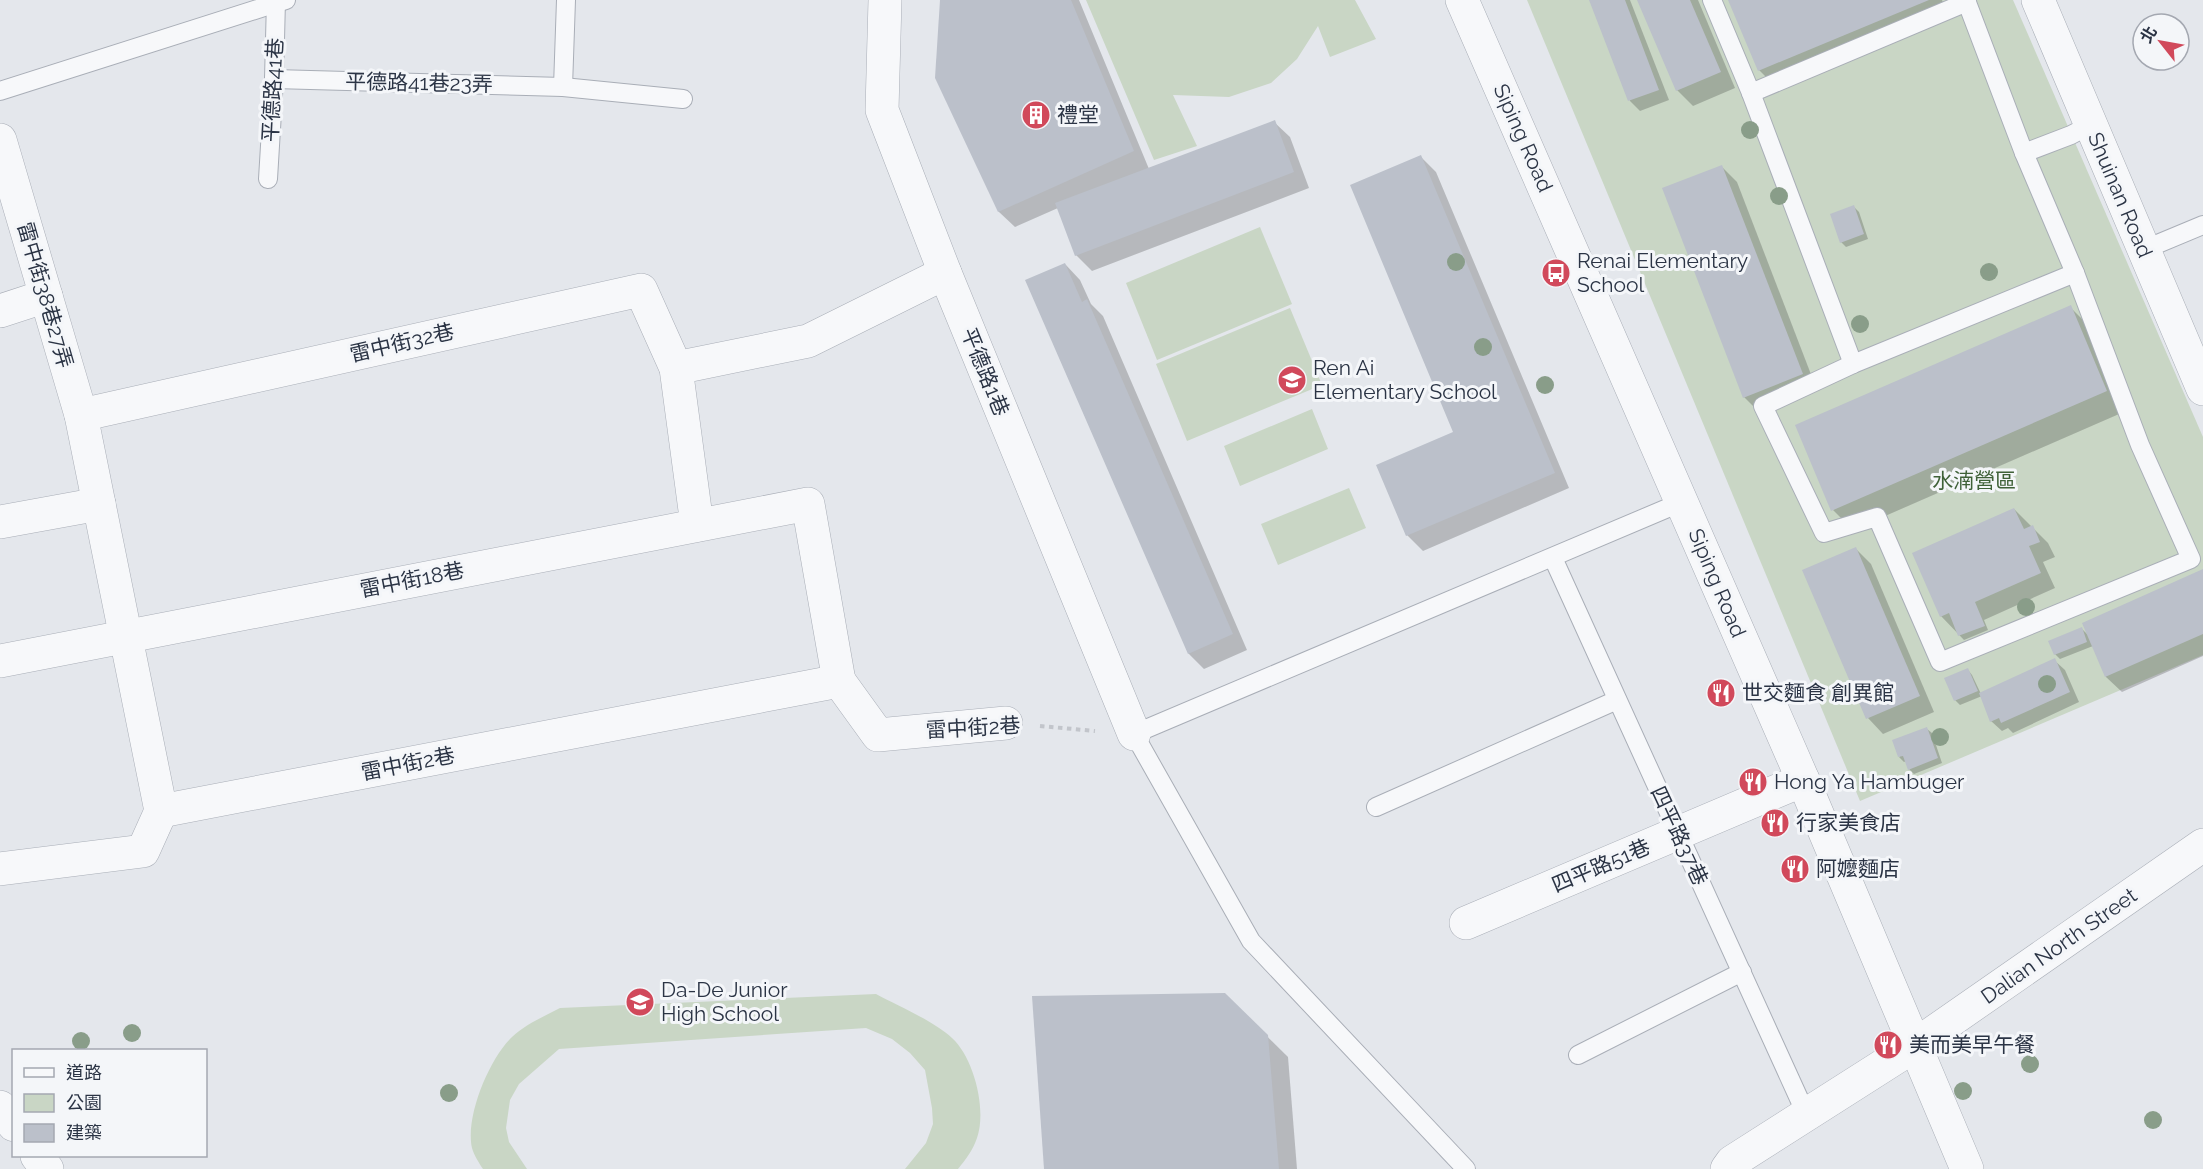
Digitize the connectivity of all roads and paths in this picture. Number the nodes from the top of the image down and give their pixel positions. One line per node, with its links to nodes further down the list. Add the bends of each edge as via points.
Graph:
1 (566, 0): 9 (lane)
2 (885, 0): 19 (street, 平德路1巷, via 882,110)
3 (1462, 0): 27 (street, Siping Road)
4 (1712, 0): 11 (lane)
5 (2038, 0): 13 (street, Shuinan Road)
6 (279, 1): 8 (lane, 平德路41巷); 10 (lane)
7 (1967, 1): 11 (lane); 15 (lane)
8 (274, 79): 9 (lane, 平德路41巷23弄); 16 (lane, 平德路41巷)
9 (563, 87): 12 (lane, 平德路41巷23弄)
10 (0, 91)
11 (1751, 93): 23 (lane)
12 (683, 99)
13 (2090, 125): 15 (lane); 18 (street, Shuinan Road)
14 (0, 140): 21 (street, 雷中街38巷27弄)
15 (2024, 153): 20 (lane)
16 (268, 179)
17 (2203, 225): 18 (lane)
18 (2143, 250): 25 (street, Shuinan Road)
19 (945, 273): 24 (street, via 808,341); 37 (street, 平德路1巷)
20 (2075, 273): 23 (lane); 23 (lane, via 2140,445 2191,560 1940,662 1876,517 1824,533 1763,406)
21 (46, 296): 22 (street); 26 (street, 雷中街38巷27弄)
22 (0, 311)
23 (1853, 364)
24 (676, 368): 26 (street, 雷中街32巷, via 641,290); 30 (street, 雷中街32巷)
25 (2203, 389)
26 (81, 415): 28 (street)
27 (1682, 502): 31 (lane); 38 (street, Siping Road)
28 (99, 504): 29 (street); 32 (street)
29 (0, 522)
30 (697, 525): 32 (street, 雷中街18巷); 34 (street, 雷中街2巷, via 808,504)
31 (1552, 558): 35 (lane, 四平路37巷); 37 (lane)
32 (126, 636): 33 (street, 雷中街18巷); 40 (street)
33 (0, 661)
34 (839, 681): 36 (street, 雷中街2巷, via 878,735); 40 (street, 雷中街2巷)
35 (1617, 700): 39 (lane); 41 (lane, 四平路37巷)
36 (1006, 723): 37 (path, 雷中街2巷)
37 (1134, 734): 51 (lane, via 1251,940)
38 (1803, 780): 41 (street, 四平路51巷); 46 (street, Siping Road)
39 (1376, 807)
40 (161, 811): 43 (street, via 143,851)
41 (1678, 833): 44 (street, 四平路51巷); 45 (lane, 四平路37巷)
42 (2203, 845): 46 (street, Dalian North Street)
43 (0, 869)
44 (1466, 923)
45 (1742, 972): 47 (lane); 49 (lane, 四平路37巷)
46 (1914, 1046): 49 (street); 53 (street, Siping Road)
47 (1578, 1055)
48 (0, 1107): 50 (street)
49 (1806, 1113): 52 (street)
50 (12, 1122)
51 (1466, 1169)
52 (1727, 1169)
53 (1967, 1169)

